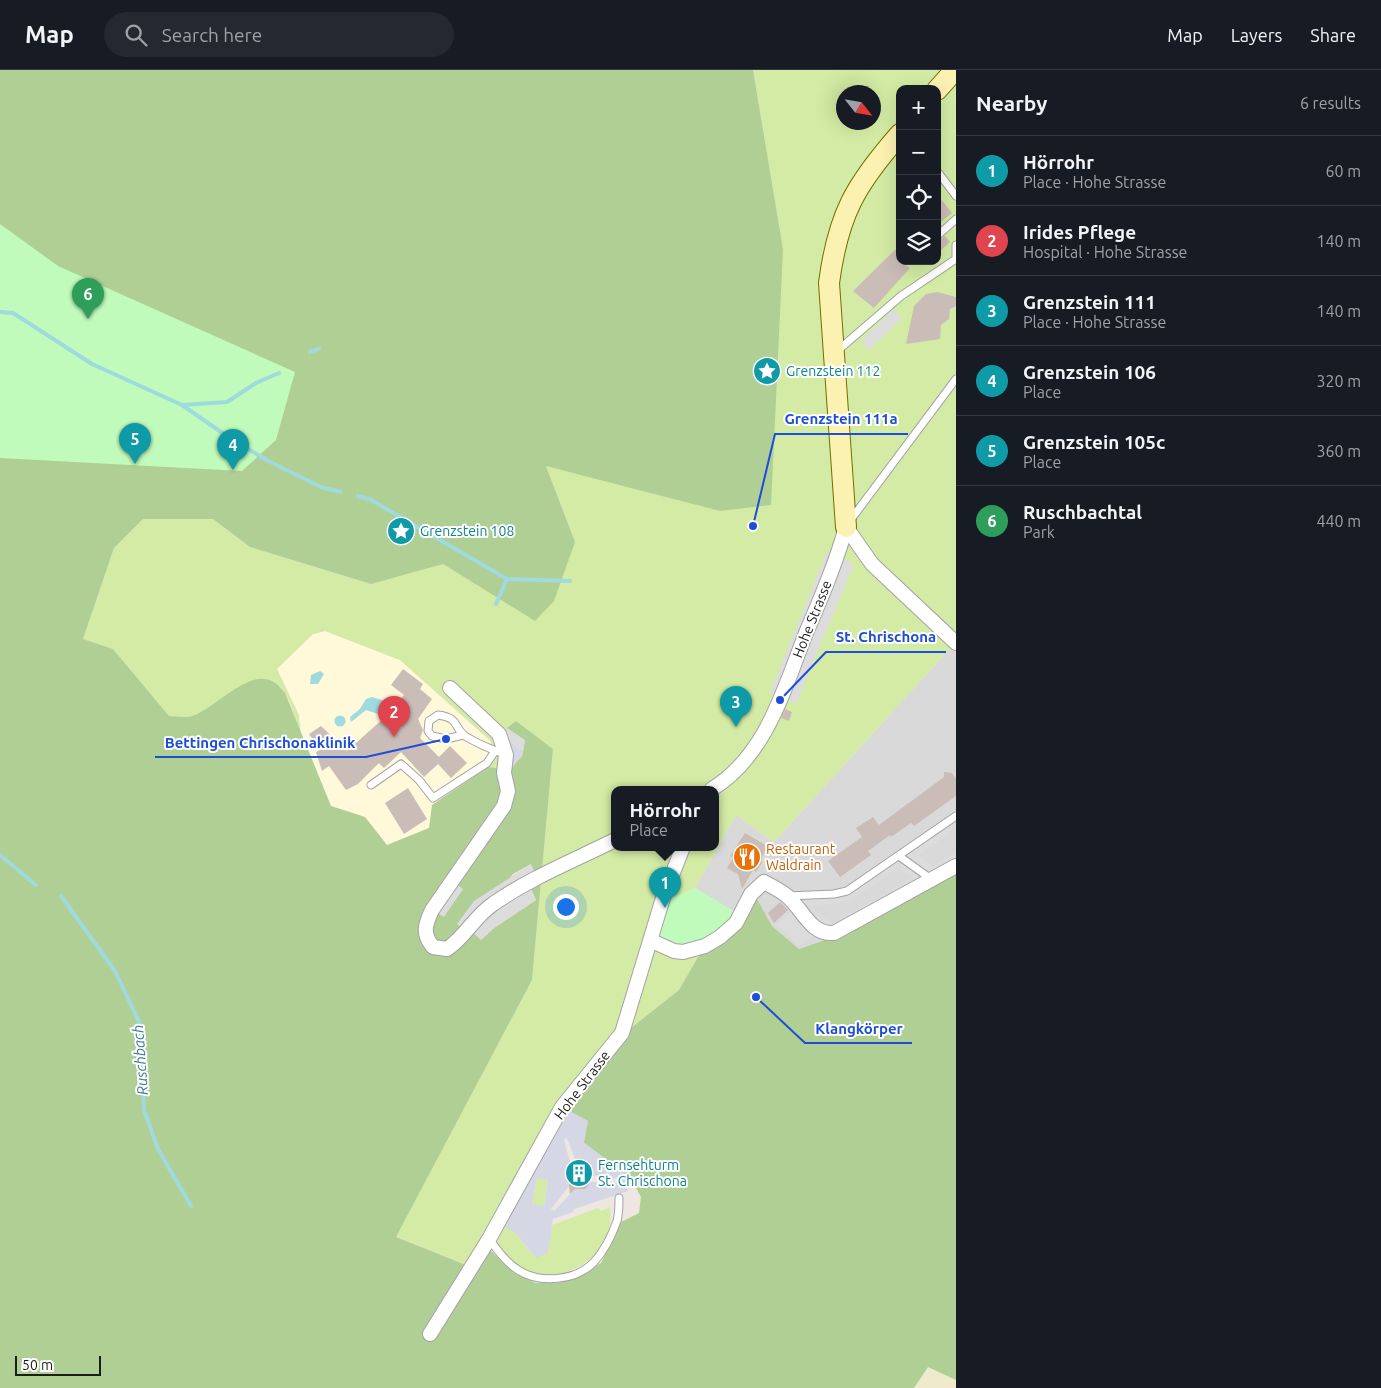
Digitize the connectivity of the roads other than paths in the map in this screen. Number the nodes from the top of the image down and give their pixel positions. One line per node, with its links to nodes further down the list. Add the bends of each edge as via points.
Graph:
1 (955, 70): 2 (street)
2 (941, 86)
3 (896, 138): 10 (street, via 870,167 843,218 829,283)
4 (940, 175): 5 (lane)
5 (956, 196)
6 (956, 219): 7 (lane)
7 (941, 232)
8 (956, 245): 9 (lane)
9 (956, 259): 10 (lane, via 901,296)
10 (835, 353): 12 (street)
11 (956, 379): 12 (lane)
12 (846, 527): 13 (street, via 872,564); 18 (street, Hohe Strasse, via 772,721 734,773)
13 (956, 643)
14 (450, 688): 16 (street, via 499,734)
15 (463, 734): 15 (lane, via 455,720 447,716 438,715 429,721 428,731 432,736 446,739); 16 (lane)
16 (501, 753): 17 (lane, via 433,798 401,764); 20 (street, via 508,791 504,806 432,910 425,925 426,938 434,947 447,949 458,942 493,904)
17 (371, 786)
18 (718, 786)
19 (956, 816): 22 (lane)
20 (611, 842)
21 (682, 851): 26 (street, Hohe Strasse, via 663,898)
22 (899, 856): 24 (lane); 25 (lane, via 847,891)
23 (956, 866): 24 (street)
24 (932, 880): 25 (street, via 834,933 815,928)
25 (787, 896): 26 (street, via 764,882 751,894 736,923 720,938 694,949 674,951)
26 (652, 941): 28 (street, Hohe Strasse, via 622,1033 562,1107)
27 (619, 1198): 28 (lane, via 618,1220 607,1245 593,1263 570,1276 553,1279 519,1271 504,1260)
28 (489, 1239): 29 (street, Hohe Strasse)
29 (430, 1334)

